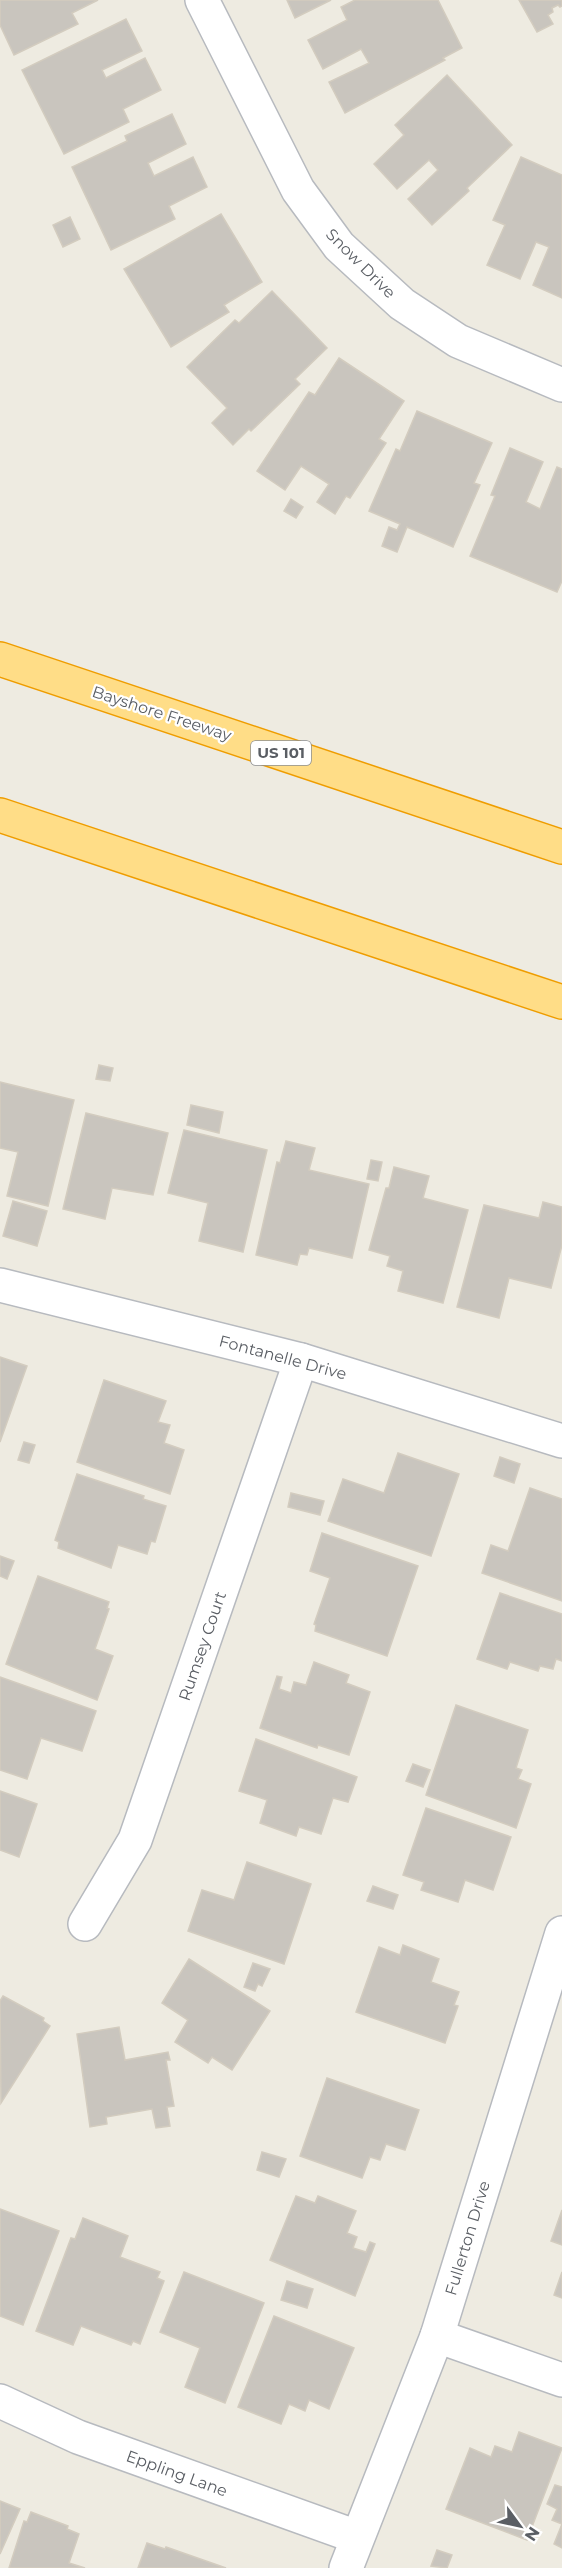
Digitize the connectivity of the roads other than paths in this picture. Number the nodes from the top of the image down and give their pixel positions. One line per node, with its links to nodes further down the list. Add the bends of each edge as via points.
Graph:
1 (202, 0): 2 (street, Snow Drive, via 298,190 339,246 402,304 458,341)
2 (562, 385)
3 (0, 659): 5 (highway, Bayshore Freeway / US 101)
4 (0, 815): 6 (highway)
5 (562, 846)
6 (562, 1002)
7 (0, 1285): 8 (street, Fontanelle Drive)
8 (300, 1360): 9 (street, Fontanelle Drive); 10 (street, Rumsey Court, via 135,1840)
9 (562, 1441)
10 (85, 1924)
11 (562, 1933): 12 (street, Fullerton Drive)
12 (437, 2336): 13 (street); 15 (street, Fullerton Drive)
13 (562, 2380)
14 (0, 2401): 15 (street, Eppling Lane, via 78,2438)
15 (357, 2537): 16 (street, Fullerton Drive)
16 (346, 2568)

